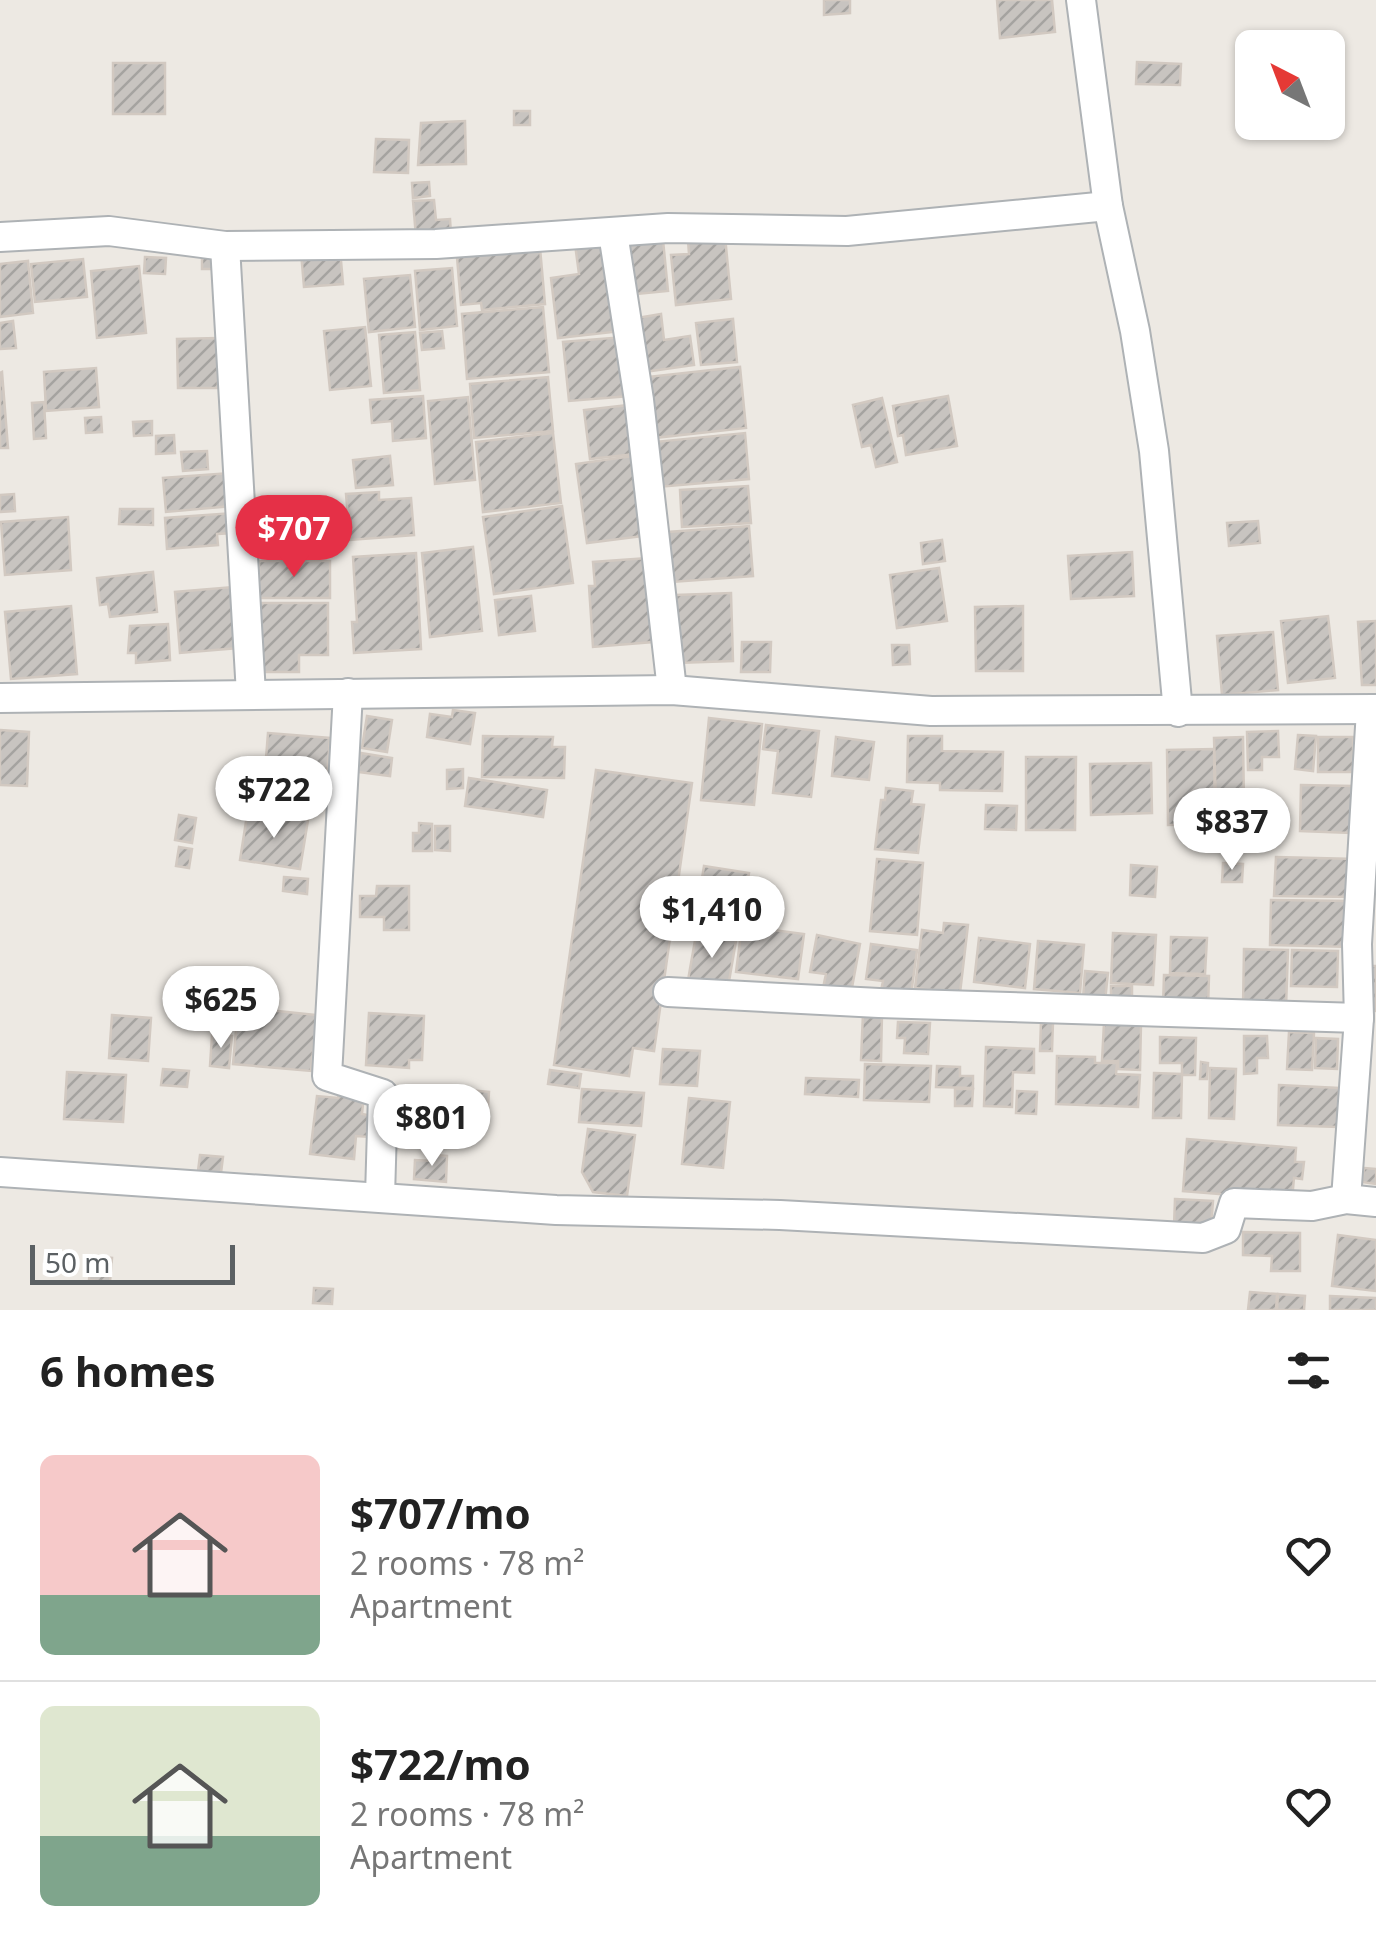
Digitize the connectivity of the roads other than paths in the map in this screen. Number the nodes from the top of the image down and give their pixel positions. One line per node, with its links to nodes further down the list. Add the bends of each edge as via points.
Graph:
1 (1082, 0): 2 (street)
2 (1108, 206): 3 (street, via 847,231); 11 (street, via 1154,451)
3 (612, 233): 5 (street, via 436,244); 6 (street, via 640,400)
4 (0, 237): 5 (street, via 110,231)
5 (225, 246): 8 (street)
6 (672, 690): 7 (street); 11 (street, via 932,711)
7 (348, 692): 8 (street); 16 (street, via 327,1076 383,1094)
8 (251, 694): 9 (street)
9 (0, 698)
10 (1374, 709): 11 (street); 12 (street)
11 (1178, 712)
12 (1366, 945): 14 (street)
13 (668, 992): 14 (street)
14 (1359, 1018): 17 (street)
15 (0, 1172): 16 (street)
16 (380, 1196): 17 (street, via 556,1210 1202,1238 1226,1229 1234,1204)
17 (1346, 1200): 18 (street)
18 (1376, 1202)

